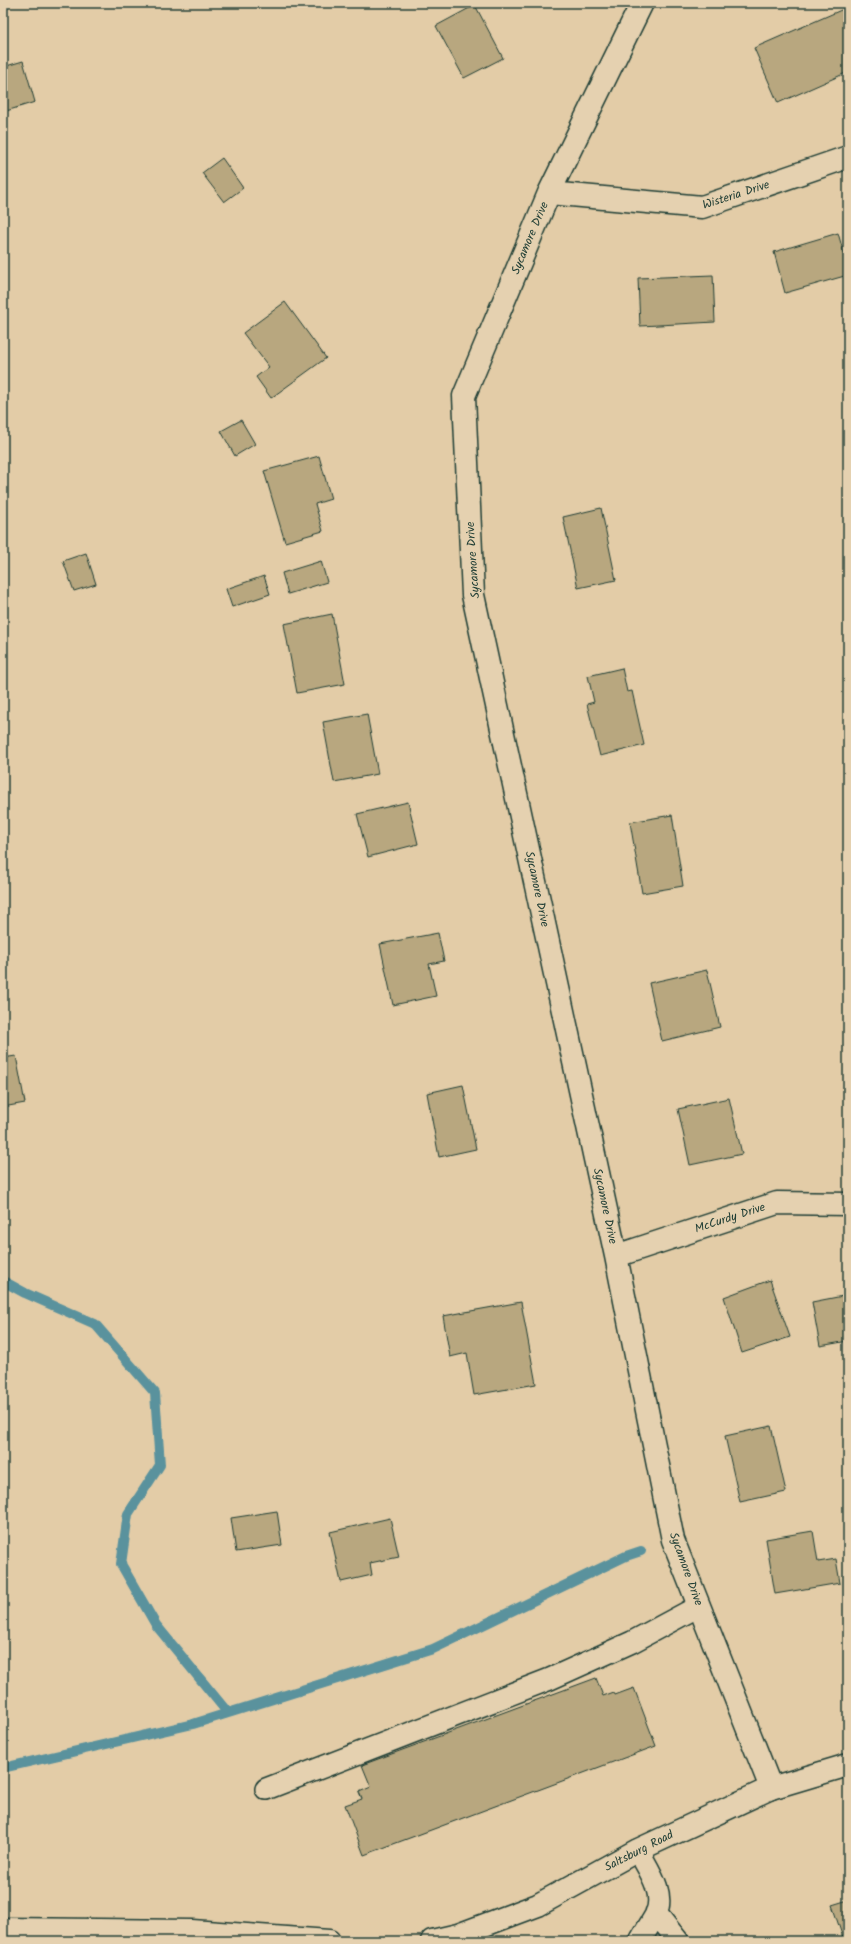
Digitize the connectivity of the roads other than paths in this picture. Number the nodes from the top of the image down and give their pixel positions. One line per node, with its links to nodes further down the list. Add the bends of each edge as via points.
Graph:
1 (642, 3): 3 (street, Sycamore Drive)
2 (848, 157): 3 (street, Wisteria Drive, via 702,207)
3 (549, 193): 5 (street, Sycamore Drive, via 464,396 473,595)
4 (848, 1204): 5 (street, McCurdy Drive, via 777,1202)
5 (616, 1256): 6 (street, Sycamore Drive, via 673,1540)
6 (699, 1606): 8 (street, Sycamore Drive); 9 (lane, via 632,1642 550,1679)
7 (848, 1764): 8 (street, Saltsburg Road)
8 (771, 1788): 10 (street, Saltsburg Road)
9 (266, 1789)
10 (638, 1850): 11 (lane, via 658,1892); 15 (street, Saltsburg Road, via 538,1905)
11 (656, 1913): 16 (lane); 17 (lane)
12 (3, 1929): 13 (street)
13 (194, 1936): 14 (street)
14 (329, 1941)
15 (432, 1941)
16 (640, 1941)
17 (678, 1941)

